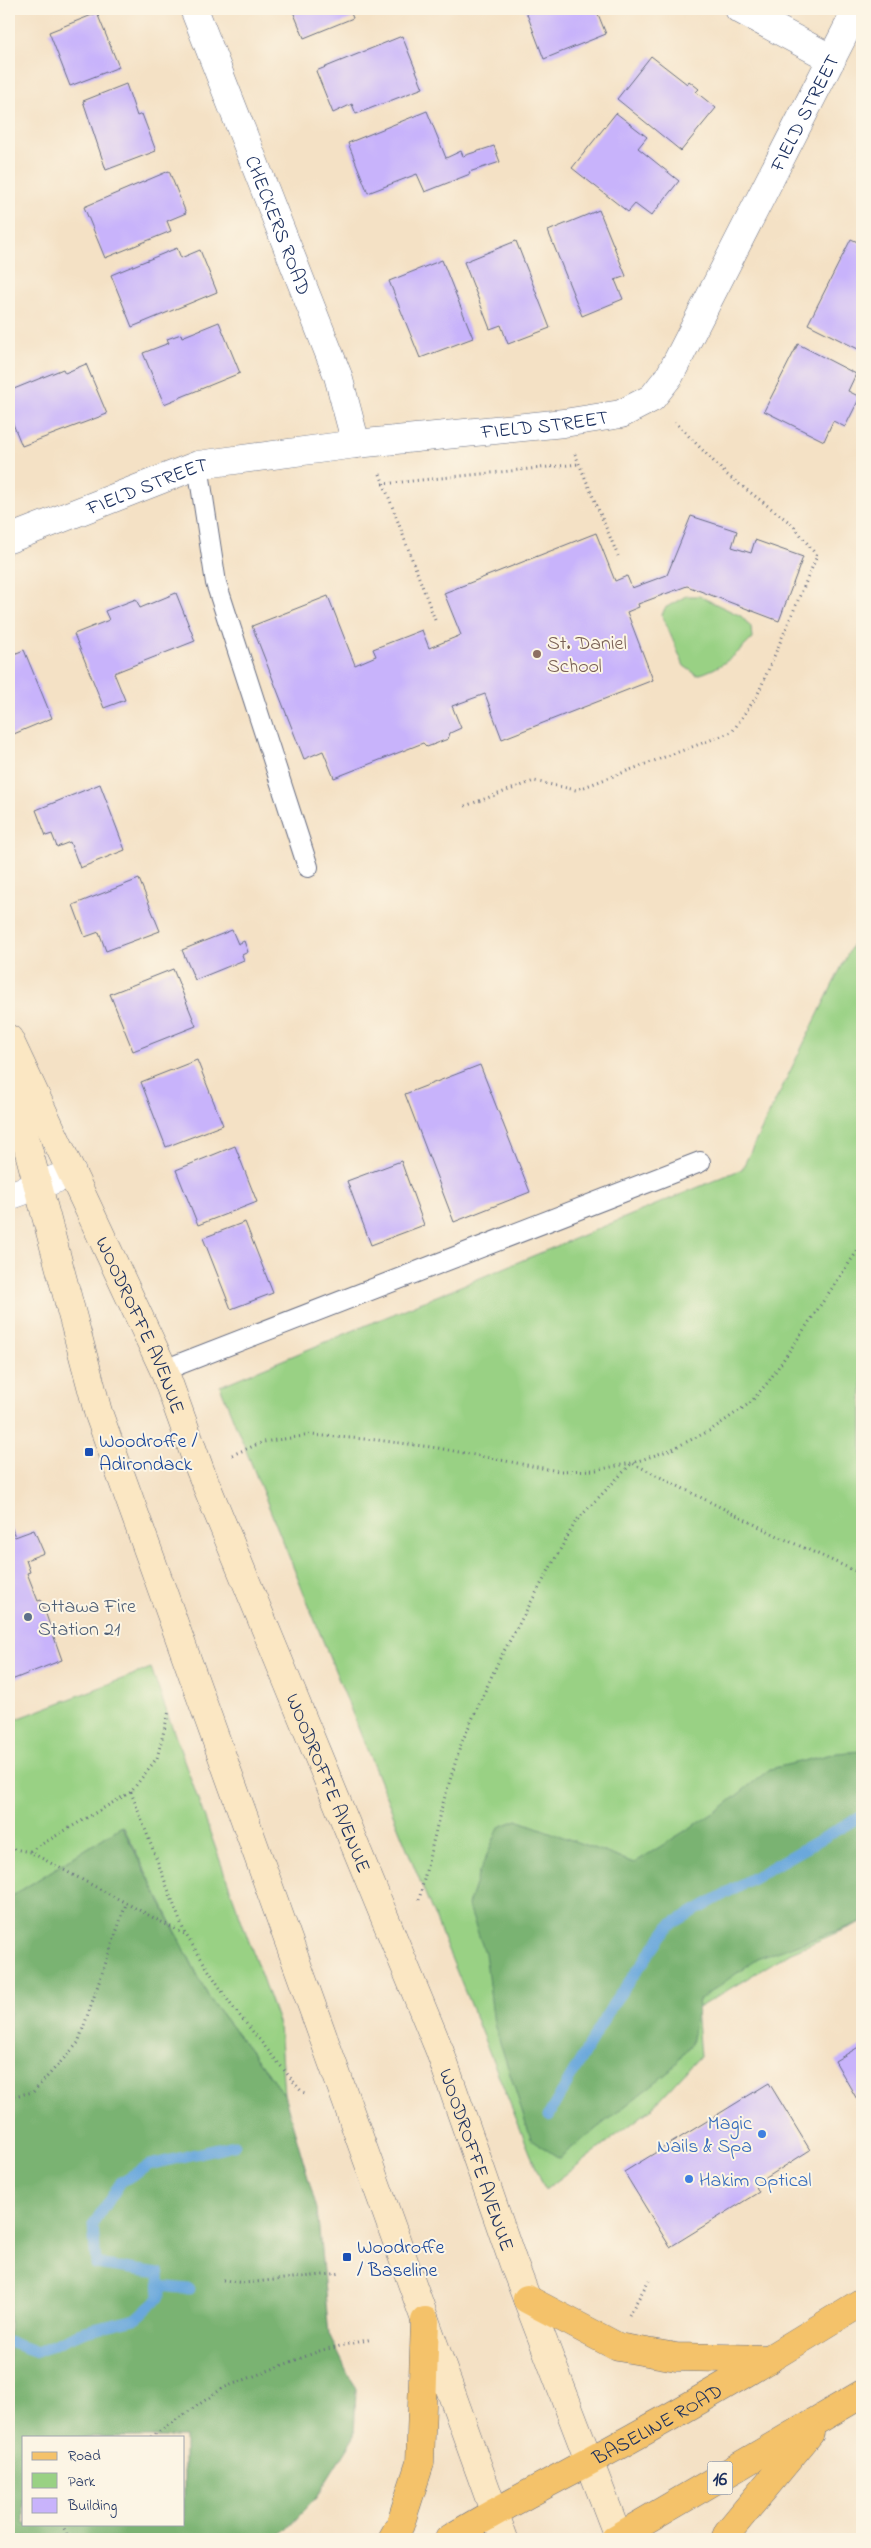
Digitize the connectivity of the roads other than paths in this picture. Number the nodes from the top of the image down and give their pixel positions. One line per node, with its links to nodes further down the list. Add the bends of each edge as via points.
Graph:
1 (194, 9): 5 (street, CHECKERS ROAD)
2 (739, 9): 4 (street)
3 (857, 9): 4 (street, FIELD STREET)
4 (832, 59): 5 (street, FIELD STREET, via 670,375 652,398 621,414 564,423)
5 (365, 443): 6 (street, FIELD STREET)
6 (198, 465): 7 (street, FIELD STREET); 8 (lane, via 216,583)
7 (9, 539)
8 (308, 867)
9 (9, 1038): 12 (main road, WOODROFFE AVENUE)
10 (9, 1077): 13 (main road)
11 (700, 1162): 15 (lane)
12 (72, 1173): 13 (street); 15 (main road, WOODROFFE AVENUE)
13 (38, 1186): 14 (street); 18 (main road, via 98,1412)
14 (9, 1196)
15 (164, 1370): 16 (main road, WOODROFFE AVENUE, via 200,1470 438,2049)
16 (527, 2299): 19 (main road, via 618,2347 676,2357); 22 (main road, WOODROFFE AVENUE)
17 (862, 2302): 19 (main road, BASELINE ROAD)
18 (425, 2321): 23 (main road); 24 (main road, via 420,2463 400,2525)
19 (770, 2359): 22 (main road, BASELINE ROAD)
20 (862, 2394): 21 (main road, 16)
21 (822, 2419): 27 (main road, 16); 28 (main road)
22 (588, 2461): 23 (main road, BASELINE ROAD); 27 (main road, WOODROFFE AVENUE)
23 (495, 2511): 25 (main road, BASELINE ROAD); 26 (main road)
24 (392, 2539)
25 (448, 2539)
26 (504, 2539)
27 (617, 2539)
28 (725, 2539)

